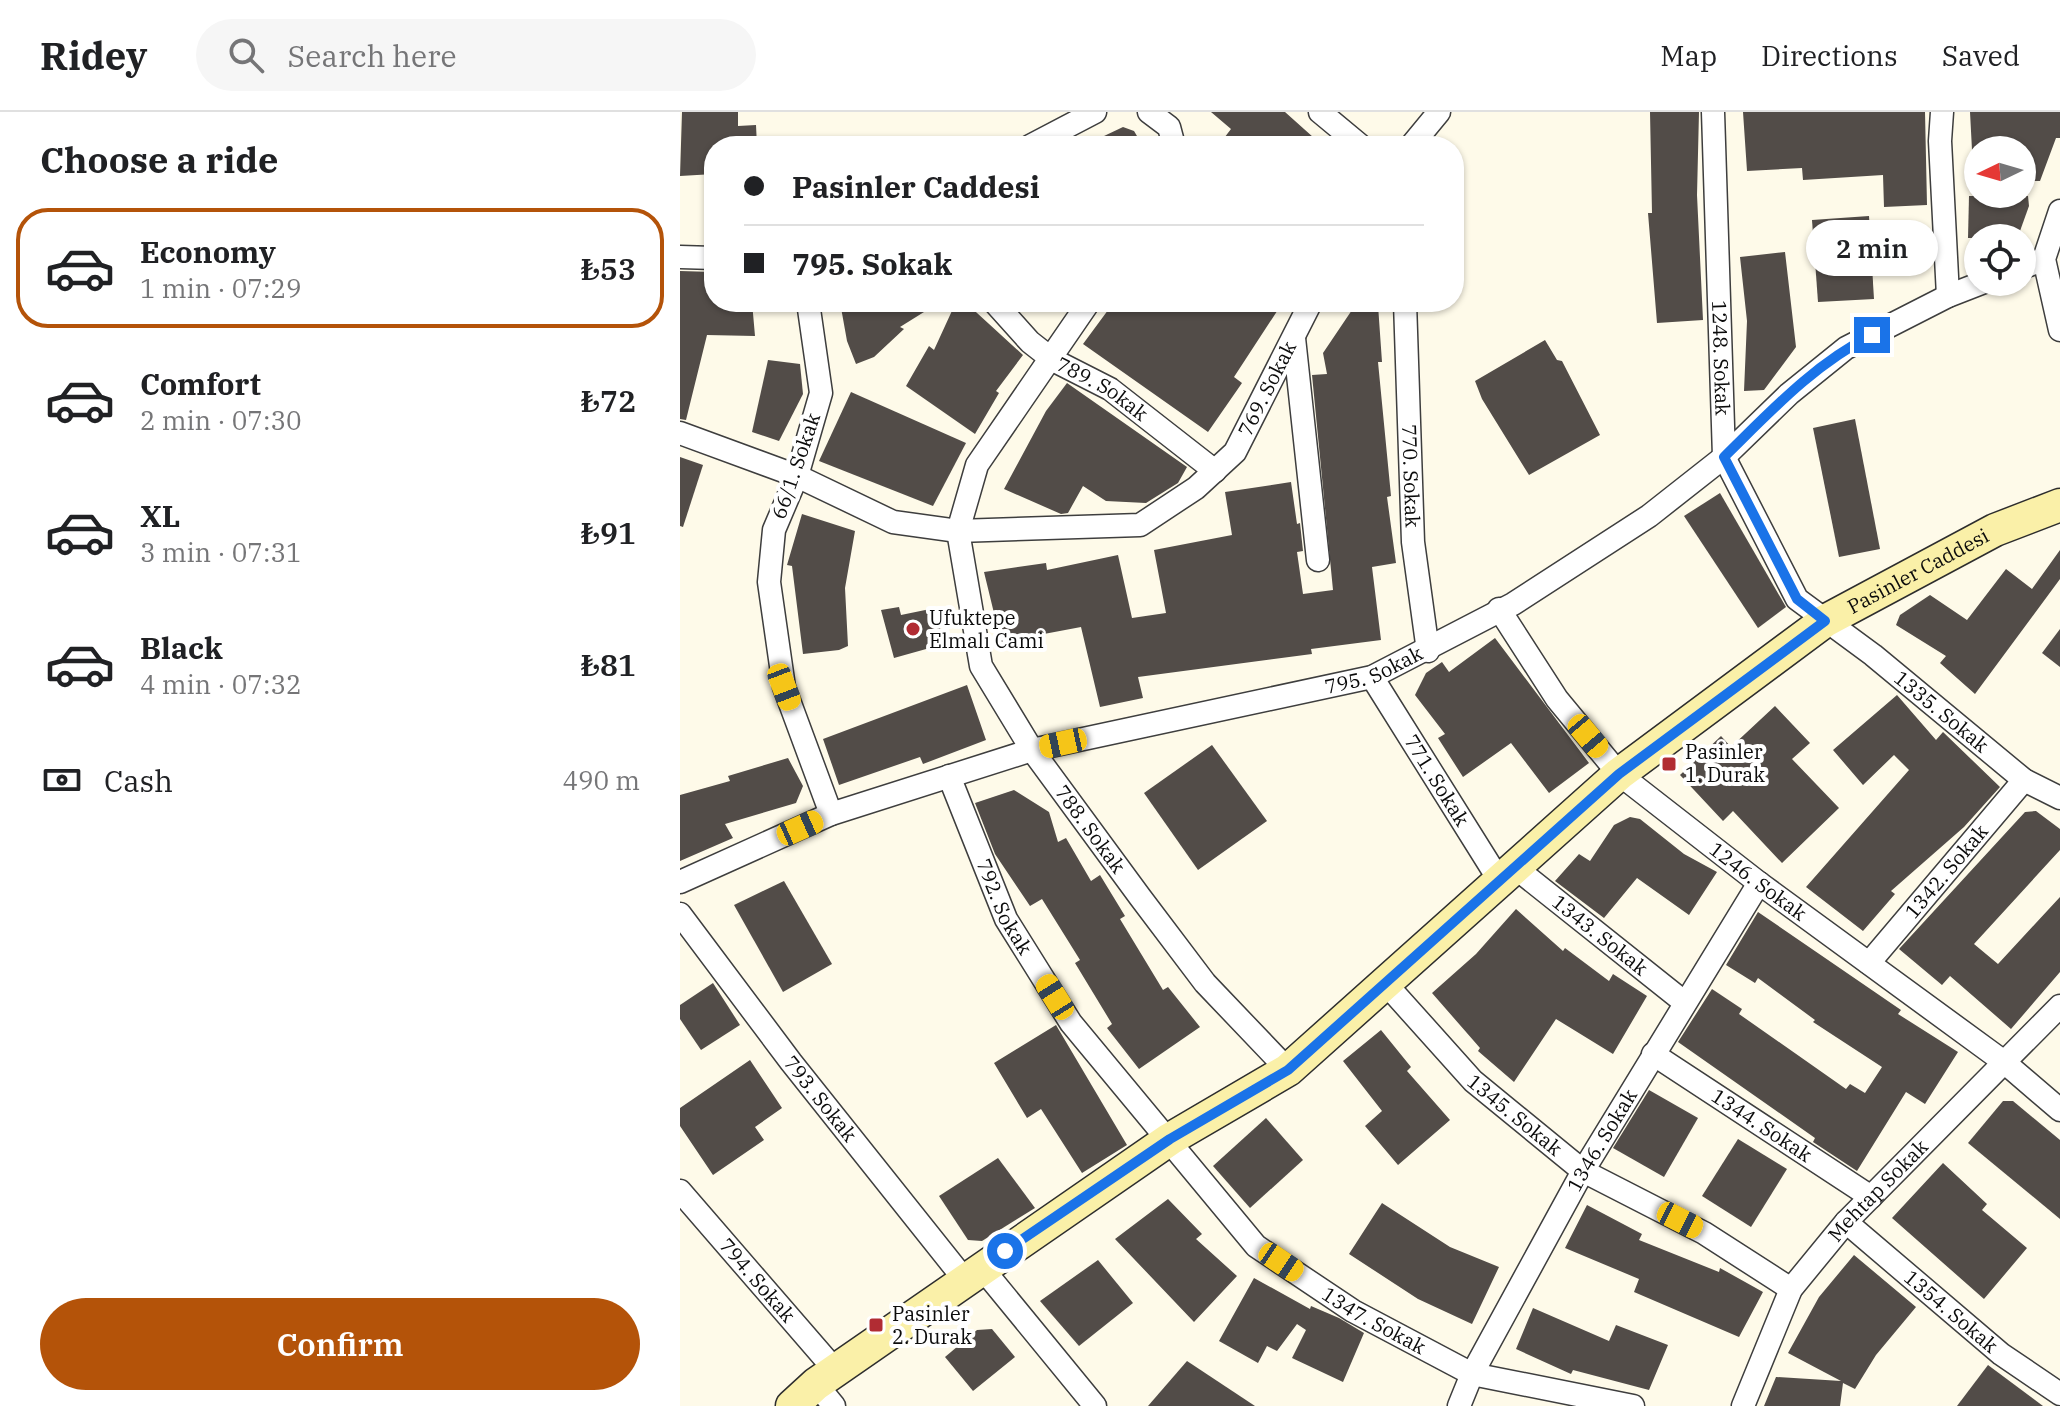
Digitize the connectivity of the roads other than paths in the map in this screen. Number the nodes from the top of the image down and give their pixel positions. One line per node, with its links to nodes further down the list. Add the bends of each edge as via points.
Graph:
1 (1095, 112): 7 (street)
2 (1149, 112): 8 (street, via 1169,127)
3 (1320, 112): 9 (street)
4 (1439, 112): 10 (street)
5 (1713, 112): 27 (street, 1248. Sokak)
6 (1942, 112): 17 (street)
7 (1049, 136)
8 (1171, 136)
9 (1349, 136)
10 (1419, 136)
11 (2060, 211): 14 (street)
12 (680, 257): 13 (street)
13 (704, 258)
14 (2044, 259): 15 (street); 23 (street)
15 (2036, 262)
16 (1964, 290): 17 (street, 795. Sokak)
17 (1948, 296): 27 (street, 795. Sokak, via 1846,348)
18 (809, 312): 29 (street, 66/1. Sokak, via 821,393)
19 (1003, 312): 25 (street, 789. Sokak)
20 (1083, 312): 25 (street, 788. Sokak)
21 (1306, 312): 24 (street, 769. Sokak)
22 (1405, 312): 35 (street, 770. Sokak, via 1413,542)
23 (2060, 330)
24 (1294, 338): 28 (street, 769. Sokak, via 1235,452); 32 (street)
25 (1053, 360): 28 (street, 789. Sokak, via 1110,389); 31 (street, 788. Sokak, via 977,465)
26 (680, 433): 29 (street, 769. Sokak)
27 (1724, 457): 33 (street, 795. Sokak, via 1649,516); 34 (street, 1248. Sokak, via 1797,599)
28 (1215, 471): 31 (street, 769. Sokak, via 1140,525)
29 (797, 476): 31 (street, 769. Sokak, via 893,522); 42 (street, 66/1. Sokak, via 774,530 769,582 784,687)
30 (2060, 505): 34 (street, Pasinler Caddesi, via 1995,530)
31 (958, 531): 37 (street, 788. Sokak, via 981,666)
32 (1318, 560)
33 (1499, 609): 35 (street, 795. Sokak); 38 (street, 1246. Sokak, via 1557,699)
34 (1825, 621): 38 (street, Pasinler Caddesi); 40 (street, 1335. Sokak)
35 (1428, 651): 36 (street, 795. Sokak)
36 (1372, 677): 37 (street, 795. Sokak); 43 (street, 771. Sokak)
37 (1032, 750): 39 (street, 795. Sokak); 53 (street, 788. Sokak, via 1205,983)
38 (1619, 774): 43 (street, Pasinler Caddesi); 45 (street, 1246. Sokak)
39 (949, 776): 42 (street, 795. Sokak); 55 (street, 792. Sokak, via 1006,919 1071,1023)
40 (2024, 780): 41 (street, 1335. Sokak); 47 (street, 1342. Sokak)
41 (2058, 791)
42 (831, 814): 44 (street, 795. Sokak)
43 (1509, 876): 48 (street, Pasinler Caddesi); 49 (street, 1343. Sokak)
44 (680, 882)
45 (1759, 883): 47 (street, 1246. Sokak); 49 (street, 1346. Sokak)
46 (680, 914): 60 (street, 793. Sokak, via 791,1062)
47 (1869, 963): 52 (street, 1246. Sokak)
48 (1386, 984): 53 (street, Pasinler Caddesi); 56 (street, 1345. Sokak, via 1473,1081)
49 (1684, 1002): 51 (street, 1346. Sokak)
50 (2060, 1006): 52 (street, Mehtap Sokak)
51 (1653, 1054): 56 (street, 1346. Sokak); 58 (street, 1344. Sokak)
52 (2004, 1062): 54 (street, 1246. Sokak); 58 (street, Mehtap Sokak)
53 (1288, 1070): 55 (street, Pasinler Caddesi)
54 (2060, 1110)
55 (1170, 1139): 60 (street, Pasinler Caddesi); 62 (street, 1347. Sokak, via 1256,1246 1353,1311)
56 (1583, 1171): 61 (street, 1345. Sokak, via 1704,1233); 62 (street, 1346. Sokak)
57 (680, 1191): 63 (street, 794. Sokak)
58 (1871, 1197): 59 (street, Mehtap Sokak)
59 (1846, 1222): 61 (street, Mehtap Sokak); 64 (street, 1354. Sokak, via 2001,1354)
60 (973, 1273): 63 (street, Pasinler Caddesi); 66 (street, 793. Sokak)
61 (1791, 1289): 69 (street, Mehtap Sokak)
62 (1472, 1374): 67 (street, 1346. Sokak); 68 (street, 1347. Sokak)
63 (829, 1387): 65 (street, Pasinler Caddesi)
64 (2060, 1394)
65 (792, 1406)
66 (1095, 1406)
67 (1459, 1406)
68 (1633, 1406)
69 (1743, 1406)

